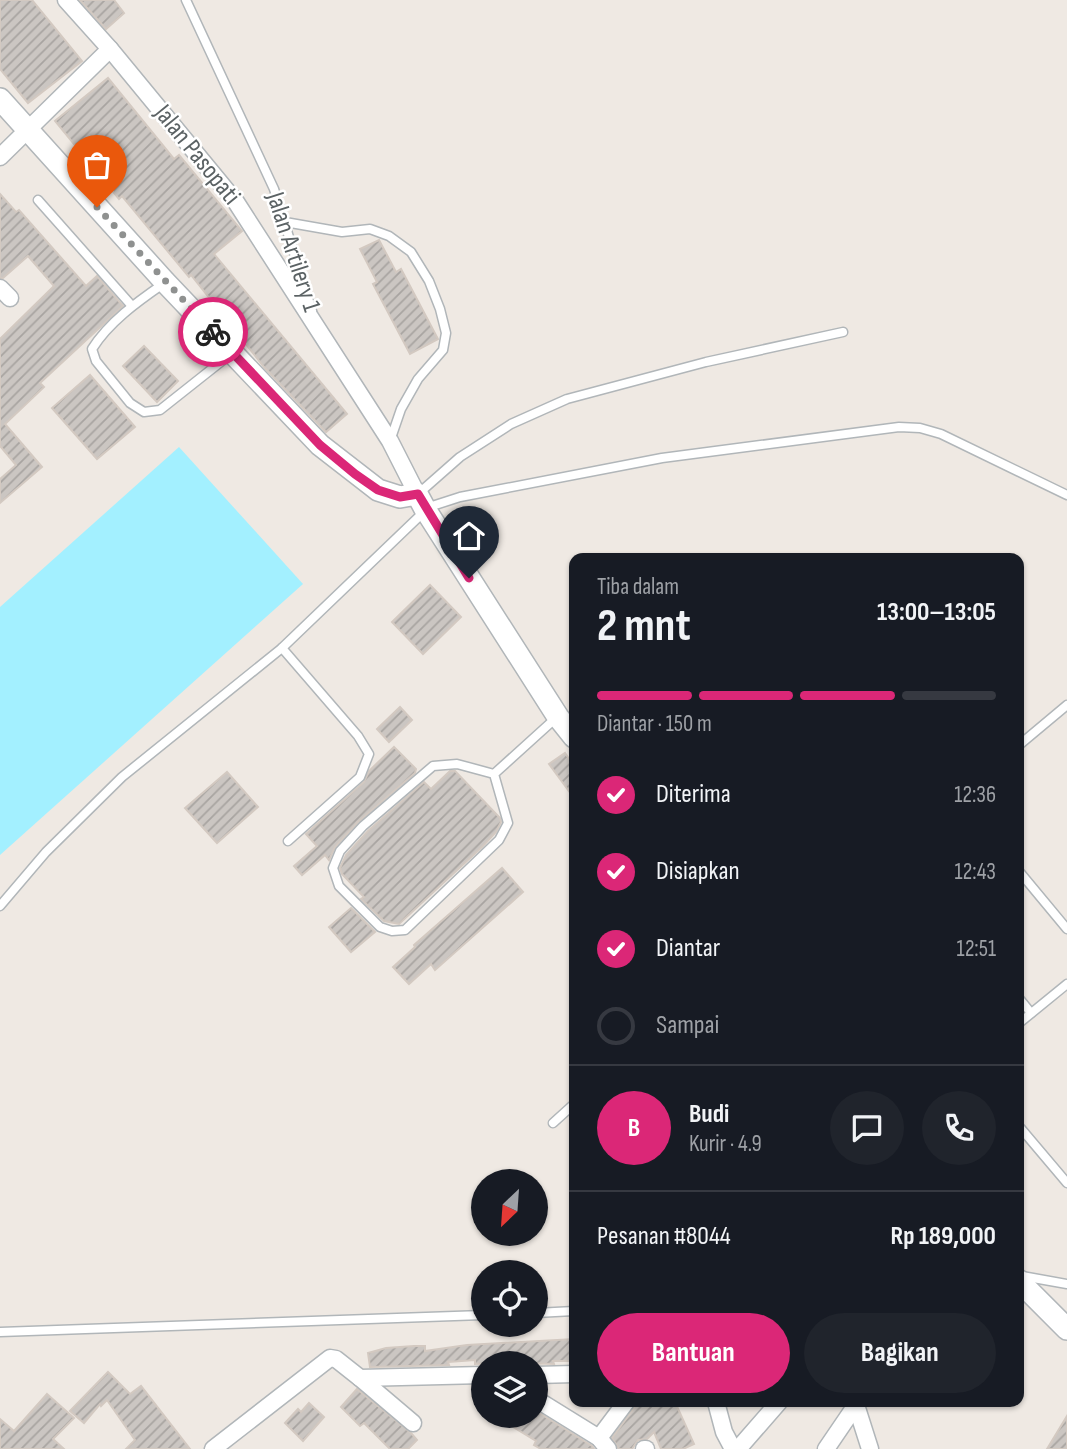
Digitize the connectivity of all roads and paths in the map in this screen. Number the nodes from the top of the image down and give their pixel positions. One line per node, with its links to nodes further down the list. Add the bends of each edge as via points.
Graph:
1 (66, 0): 3 (street, Jalan Pasopati)
2 (186, 0): 8 (lane, Jalan Artilery 1)
3 (110, 49): 5 (street); 11 (street, Jalan Pasopati, via 236,202)
4 (0, 99): 5 (street)
5 (28, 132): 6 (street); 9 (street)
6 (0, 157)
7 (38, 200): 10 (lane)
8 (285, 222): 11 (lane, Jalan Artilery 1); 14 (lane, via 342,232 370,229 389,236 411,252 429,281 446,333 443,350 418,379)
9 (165, 282): 10 (lane); 13 (street)
10 (132, 306): 13 (lane, via 92,349 96,361 130,403 144,412 160,410)
11 (314, 321): 14 (street, Jalan Artilery 1)
12 (843, 332): 16 (lane, via 567,399 511,424 460,457)
13 (233, 353): 16 (street, via 320,445 355,474 378,490)
14 (390, 441): 16 (street, Jalan Artilery 1)
15 (1067, 495): 16 (lane, via 941,434 899,427 662,458)
16 (421, 501): 17 (lane); 19 (street)
17 (282, 648): 23 (lane, via 369,754 360,777); 25 (lane, via 122,777)
18 (1067, 705): 21 (lane)
19 (558, 717): 20 (street); 22 (lane)
20 (569, 731)
21 (1024, 741)
22 (494, 774): 22 (lane, via 508,824 499,840 405,930 392,932 380,927 339,887 333,868 340,851 433,766 457,764)
23 (288, 841)
24 (1024, 877): 26 (lane)
25 (0, 905)
26 (1067, 929)
27 (1067, 984): 29 (lane)
28 (1024, 1004): 29 (lane)
29 (1031, 1013): 30 (lane)
30 (1024, 1019)
31 (569, 1109): 32 (lane)
32 (553, 1123)
33 (1024, 1132): 34 (lane)
34 (1067, 1183)
35 (1024, 1279): 37 (lane)
36 (1024, 1284): 41 (street)
37 (1067, 1284)
38 (569, 1311): 39 (lane)
39 (548, 1312)
40 (471, 1315): 42 (lane)
41 (1067, 1329)
42 (0, 1332)
43 (569, 1374): 45 (street)
44 (471, 1375): 46 (street)
45 (548, 1375)
46 (360, 1378): 53 (street); 55 (street, via 330,1357)
47 (548, 1407): 54 (street)
48 (623, 1407): 54 (street)
49 (717, 1407): 56 (street, via 724,1432)
50 (774, 1407): 56 (street)
51 (854, 1407): 57 (street)
52 (858, 1407): 58 (street)
53 (413, 1423)
54 (603, 1443)
55 (213, 1449)
56 (735, 1449)
57 (826, 1449)
58 (870, 1449)

